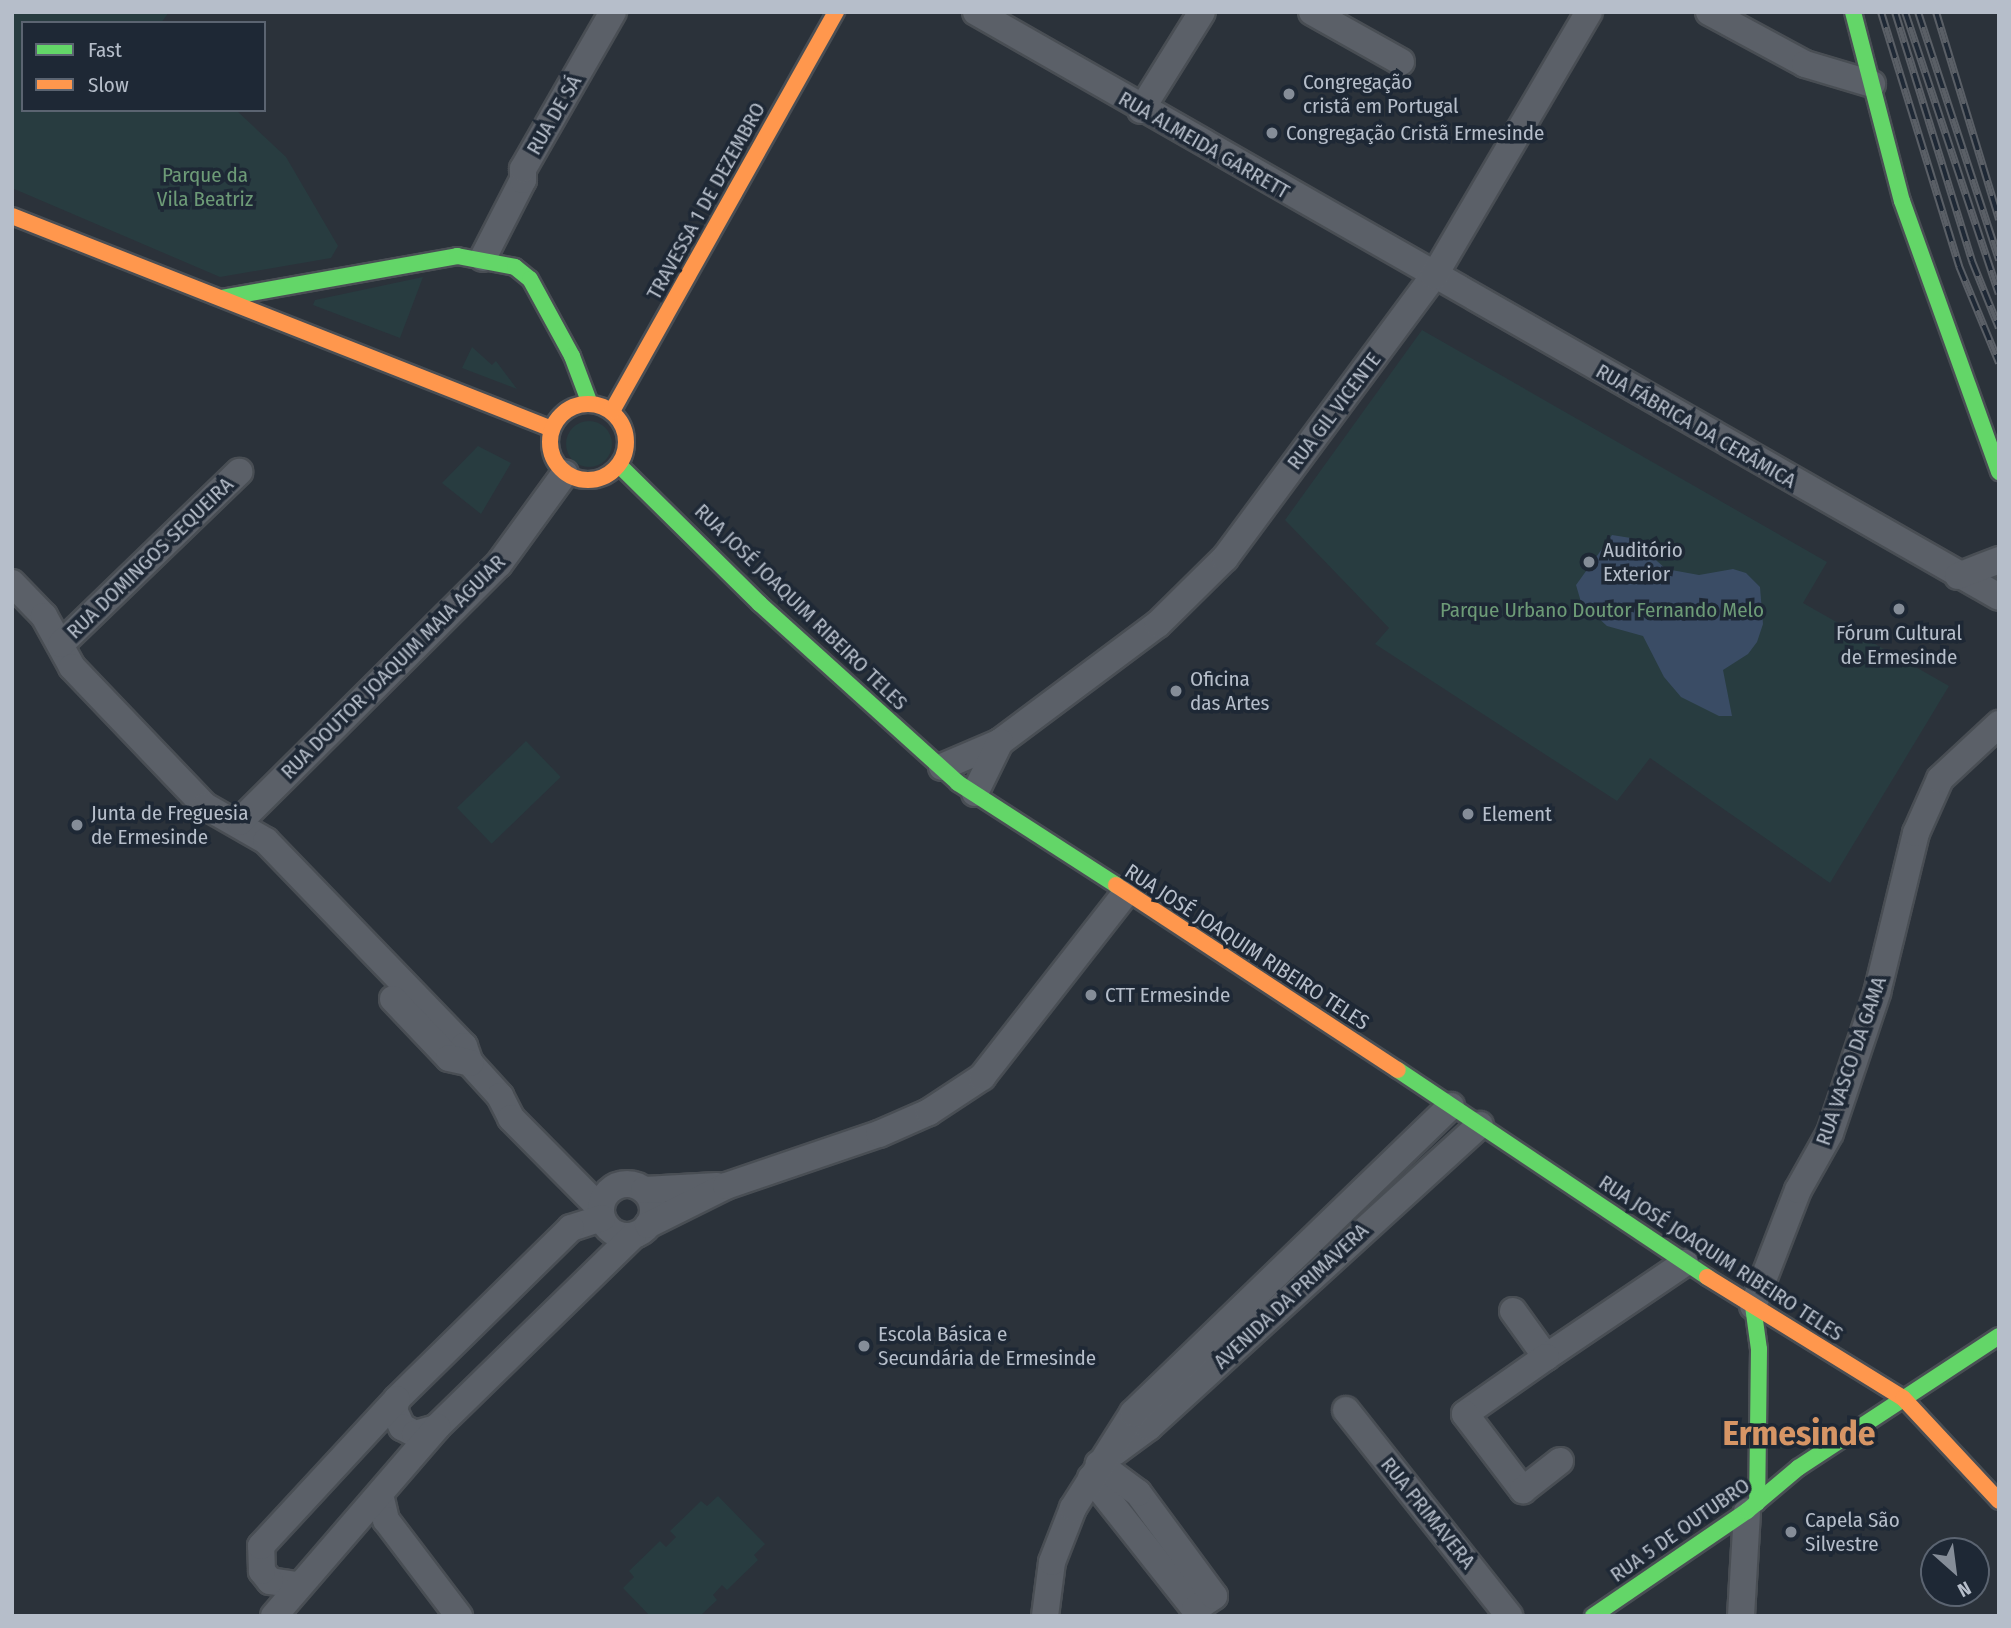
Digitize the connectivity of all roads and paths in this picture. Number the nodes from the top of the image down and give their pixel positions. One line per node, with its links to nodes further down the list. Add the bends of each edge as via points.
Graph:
1 (613, 12): 13 (street, RUA DE SÁ, via 523,169 523,180)
2 (836, 12): 17 (main road, TRAVESSA 1 DE DEZEMBRO)
3 (976, 12): 11 (street, RUA ALMEIDA GARRETT)
4 (1202, 12): 11 (street)
5 (1312, 12): 9 (street)
6 (1589, 12): 14 (street, RUA GIL VICENTE)
7 (1709, 12): 10 (street, via 1805,64)
8 (1853, 12): 10 (main road)
9 (1401, 62)
10 (1872, 84): 21 (main road, via 1902,201)
11 (1141, 110): 14 (street, RUA ALMEIDA GARRETT)
12 (12, 216): 15 (main road)
13 (483, 258): 15 (main road, via 457,256); 16 (main road, via 515,267 530,279 572,356)
14 (1434, 276): 24 (street, RUA FÁBRICA DA CERÂMICA); 30 (street, RUA GIL VICENTE, via 1225,558 1158,624)
15 (222, 298): 18 (main road)
16 (590, 404): 17 (main road); 18 (main road, via 566,411)
17 (612, 411): 19 (main road, via 626,431)
18 (552, 429): 22 (main road, via 551,453)
19 (619, 466): 22 (main road, via 600,479 587,481); 31 (main road, RUA JOSÉ JOAQUIM RIBEIRO TELES, via 760,604)
20 (239, 472): 28 (street, RUA DOMINGOS SEQUEIRA)
21 (1999, 472)
22 (565, 473): 33 (street, RUA DOUTOR JOAQUIM MAIA AGUIAR, via 499,564)
23 (1999, 560): 24 (street)
24 (1958, 576): 26 (street, RUA FÁBRICA DA CERÂMICA)
25 (12, 583): 28 (street, via 44,616)
26 (1999, 597)
27 (12, 609): 28 (street, via 32,629)
28 (61, 644): 33 (street, via 72,667 205,806)
29 (1999, 724): 42 (street, RUA VASCO DA GAMA, via 1940,779 1916,834 1877,993 1830,1133 1798,1190)
30 (1000, 742): 31 (street, RUA GIL VICENTE); 32 (street, RUA GIL VICENTE)
31 (942, 767): 32 (main road, RUA JOSÉ JOAQUIM RIBEIRO TELES)
32 (975, 793): 34 (main road, RUA JOSÉ JOAQUIM RIBEIRO TELES)
33 (239, 822): 39 (street, via 254,853 449,1058 470,1063 500,1096 511,1118)
34 (1125, 894): 35 (main road, RUA JOSÉ JOAQUIM RIBEIRO TELES); 37 (street, via 982,1077 929,1112 879,1134)
35 (1451, 1106): 36 (main road, RUA JOSÉ JOAQUIM RIBEIRO TELES); 51 (street, AVENIDA DA PRIMAVERA, via 1133,1413)
36 (1480, 1125): 41 (main road, RUA JOSÉ JOAQUIM RIBEIRO TELES); 51 (street, AVENIDA DA PRIMAVERA)
37 (726, 1186): 38 (street); 40 (street)
38 (644, 1190): 39 (street, via 626,1184); 40 (street, via 653,1207)
39 (604, 1206): 40 (street, via 614,1233); 47 (street, via 572,1228)
40 (640, 1231): 49 (street)
41 (1685, 1264): 42 (main road, RUA JOSÉ JOAQUIM RIBEIRO TELES); 45 (street)
42 (1753, 1306): 46 (main road, RUA JOSÉ JOAQUIM RIBEIRO TELES); 54 (main road, RUA VASCO DA GAMA, via 1759,1349)
43 (1513, 1311): 45 (street)
44 (1999, 1336): 46 (main road, RUA 5 DE OUTUBRO)
45 (1546, 1357): 50 (street, via 1465,1414 1523,1490)
46 (1903, 1398): 53 (main road, RUA JOSÉ JOAQUIM RIBEIRO TELES); 54 (main road, RUA 5 DE OUTUBRO, via 1798,1468)
47 (397, 1399): 49 (street, via 394,1410 402,1427 415,1434); 57 (street, via 261,1546 262,1571 270,1581)
48 (1346, 1410): 61 (street, RUA PRIMAVERA)
49 (439, 1425): 52 (street)
50 (1560, 1461)
51 (1095, 1471): 51 (street, via 1195,1609 1214,1596 1138,1493); 60 (street, AVENIDA DA PRIMAVERA, via 1073,1508 1052,1562)
52 (380, 1494): 55 (street); 56 (street, via 386,1520)
53 (1999, 1501)
54 (1752, 1507): 62 (main road, RUA 5 DE OUTUBRO); 63 (street)
55 (342, 1539): 56 (street, via 370,1536); 57 (street)
56 (403, 1547): 59 (street)
57 (297, 1585): 58 (street)
58 (274, 1616)
59 (458, 1616)
60 (1045, 1616)
61 (1509, 1616)
62 (1593, 1616)
63 (1741, 1616)

